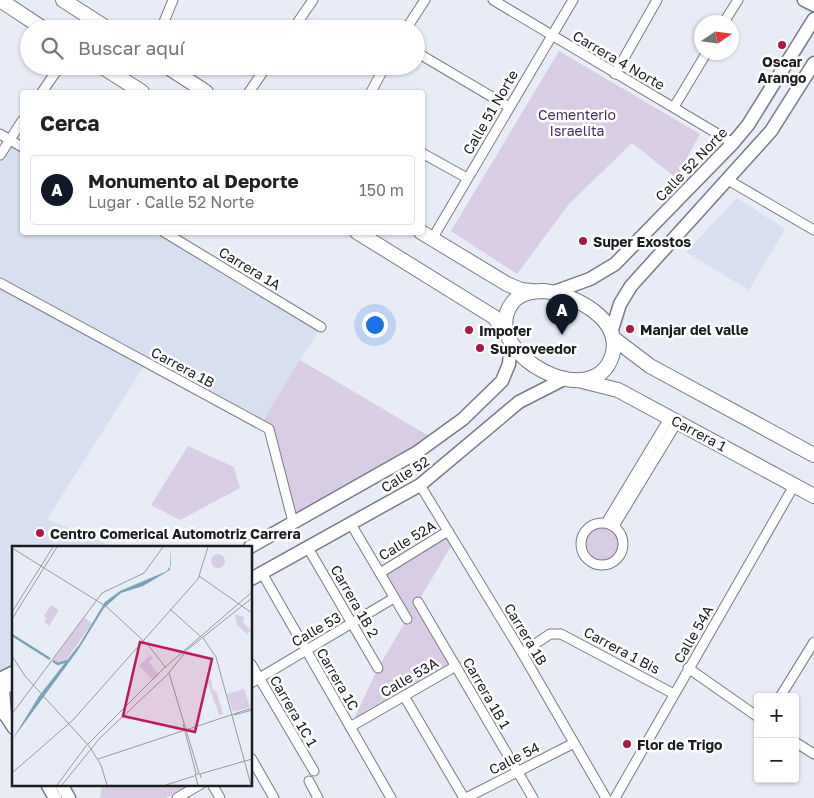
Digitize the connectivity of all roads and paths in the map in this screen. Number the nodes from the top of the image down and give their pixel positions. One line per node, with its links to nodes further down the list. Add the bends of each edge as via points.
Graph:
1 (0, 0): 14 (main road)
2 (65, 0): 15 (main road)
3 (173, 0): 16 (street)
4 (313, 0): 17 (street)
5 (425, 0): 18 (street)
6 (573, 0): 19 (street, Calle 51 Norte)
7 (657, 0): 23 (street)
8 (738, 0): 12 (street)
9 (804, 0): 11 (main road)
10 (497, 1): 19 (street, Carrera 4 Norte)
11 (814, 5)
12 (728, 15)
13 (814, 19): 29 (main road, Calle 52 Norte)
14 (30, 20)
15 (95, 20)
16 (164, 20)
17 (299, 20)
18 (412, 20)
19 (551, 36): 23 (street, Carrera 4 Norte); 36 (street, Calle 51 Norte)
20 (425, 57): 36 (street)
21 (702, 60): 37 (street)
22 (814, 63): 35 (main road)
23 (614, 74): 37 (street, Carrera 4 Norte)
24 (54, 75): 30 (street)
25 (115, 75): 31 (main road)
26 (180, 75): 32 (main road)
27 (261, 75): 33 (street)
28 (380, 75): 34 (street)
29 (774, 84): 35 (main road, via 784,76 793,79 797,88); 41 (main road, Calle 52 Norte, via 748,125)
30 (43, 90)
31 (139, 90)
32 (203, 90)
33 (250, 90)
34 (372, 90)
35 (792, 101): 46 (main road, via 771,131)
36 (509, 107): 45 (street, Calle 51 Norte)
37 (674, 107): 41 (street, Carrera 4 Norte)
38 (20, 124): 40 (street)
39 (0, 134): 40 (street)
40 (10, 140): 42 (street); 44 (street)
41 (732, 143): 53 (main road, Calle 52 Norte, via 615,264 590,279)
42 (20, 146)
43 (425, 154): 45 (street)
44 (0, 156)
45 (468, 178): 50 (street, Calle 51 Norte)
46 (728, 180): 47 (street); 55 (main road, via 631,286 620,304)
47 (814, 230)
48 (169, 235): 54 (street, Carrera 1A)
49 (362, 235): 56 (main road, via 494,317)
50 (427, 236): 52 (main road, via 507,284 520,290)
51 (0, 283): 64 (street, Carrera 1B, via 269,429)
52 (534, 291): 53 (main road); 56 (main road, via 521,295 511,304 505,318)
53 (554, 292): 55 (main road, via 574,298 590,308)
54 (321, 327)
55 (612, 336): 58 (main road, via 612,356 606,367 591,378); 60 (main road, via 650,366)
56 (509, 337): 57 (main road, via 531,364); 64 (main road, Calle 52, via 509,364 502,381 463,419 416,453)
57 (564, 379): 58 (main road); 62 (main road, Calle 52, via 520,402)
58 (578, 380): 59 (main road, Carrera 1, via 618,390)
59 (674, 419): 61 (main road, Carrera 1); 66 (street)
60 (814, 455)
61 (795, 484): 63 (main road, Carrera 1); 82 (street, Calle 54A)
62 (420, 485): 65 (main road, Calle 52); 67 (street, Carrera 1B)
63 (814, 496)
64 (293, 522): 68 (main road, Calle 52)
65 (351, 524): 69 (main road, Calle 52); 70 (street)
66 (610, 525): 66 (street, via 591,526 582,538 583,553 595,564 611,563 622,551 623,540)
67 (448, 531): 70 (street, Calle 52A); 78 (street, Carrera 1B)
68 (252, 546)
69 (308, 548): 71 (main road, Calle 52); 75 (street, Carrera 1B 2)
70 (380, 573): 72 (street)
71 (257, 576): 77 (street, Carrera 1C)
72 (394, 598): 74 (street); 75 (street, Calle 53)
73 (418, 602): 79 (street, Carrera 1B 1)
74 (407, 619)
75 (352, 624): 77 (street, Calle 53); 81 (street, Carrera 1B 2)
76 (814, 642): 86 (street)
77 (305, 651): 84 (street, Calle 53); 91 (street, Carrera 1C)
78 (522, 653): 87 (street, Carrera 1 Bis, via 556,633); 92 (street, Carrera 1B)
79 (456, 666): 88 (street, Calle 53A); 97 (street, Carrera 1B 1)
80 (252, 668): 84 (street, Carrera 1C 1)
81 (378, 668)
82 (688, 668): 87 (street, Calle 54A); 90 (street)
83 (12, 674): 85 (main road)
84 (255, 681): 96 (street, Carrera 1C 1)
85 (1, 684): 89 (main road)
86 (782, 693)
87 (674, 694): 113 (street, Calle 54A)
88 (404, 696): 91 (street, Calle 53A); 110 (street)
89 (7, 712)
90 (754, 714)
91 (350, 727): 109 (street, Carrera 1C)
92 (574, 743): 97 (street, Calle 54); 112 (street, Carrera 1B)
93 (799, 745): 94 (street)
94 (814, 754)
95 (252, 760): 107 (street)
96 (314, 771)
97 (517, 772): 110 (street, Calle 54); 111 (street, Carrera 1B 1)
98 (309, 781): 108 (street)
99 (48, 786): 103 (main road)
100 (62, 786): 104 (main road)
101 (199, 786): 105 (street)
102 (213, 786): 106 (street)
103 (55, 798)
104 (69, 798)
105 (178, 798)
106 (220, 798)
107 (274, 798)
108 (318, 798)
109 (391, 798)
110 (465, 798)
111 (533, 798)
112 (606, 798)
113 (615, 798)

